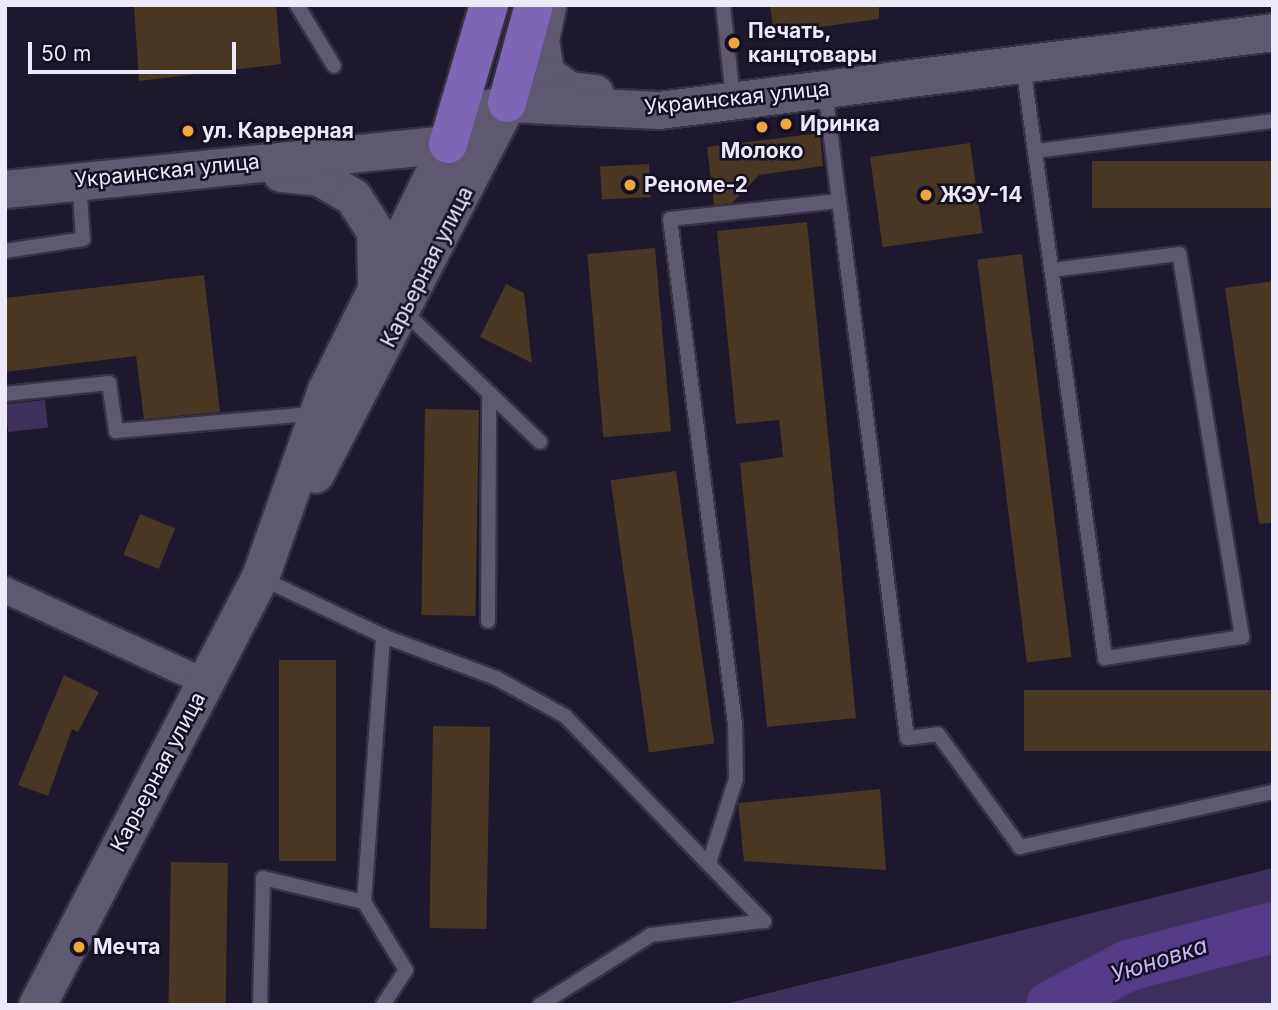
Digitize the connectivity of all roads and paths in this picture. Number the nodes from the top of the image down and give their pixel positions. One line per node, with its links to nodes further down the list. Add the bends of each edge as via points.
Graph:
1 (297, 5): 8 (lane)
2 (489, 5): 13 (main road)
3 (534, 5): 11 (main road)
4 (547, 5): 10 (street, via 540,59 555,84 569,90)
5 (723, 5): 10 (lane)
6 (1273, 32): 7 (street, Украинская улица)
7 (1023, 65): 9 (street, Украинская улица); 14 (lane)
8 (334, 66)
9 (825, 90): 10 (street, Украинская улица); 17 (lane)
10 (729, 100): 11 (street, Украинская улица, via 659,110)
11 (507, 103): 13 (street, via 488,108 468,133); 26 (street, Карьерная улица, via 360,395)
12 (1273, 121): 14 (lane)
13 (448, 144): 15 (street, Украинская улица); 20 (street, Карьерная улица)
14 (1036, 151): 19 (lane)
15 (87, 179): 16 (street, Украинская улица); 18 (lane, via 83,239); 20 (street, via 297,172 335,184 363,209 375,231 379,268)
16 (5, 188)
17 (839, 201): 32 (lane, via 907,738 938,734 1020,847); 33 (lane, via 670,219 735,724 736,779)
18 (5, 251)
19 (1053, 270): 19 (lane, via 1179,254 1242,637 1105,658)
20 (372, 298): 26 (street, Карьерная улица, via 326,390)
21 (413, 320): 22 (lane)
22 (489, 393): 25 (lane); 29 (lane)
23 (5, 394): 24 (lane, via 109,383 116,430)
24 (300, 415)
25 (540, 442)
26 (277, 538): 27 (street, Карьерная улица)
27 (260, 577): 30 (lane); 31 (street, Карьерная улица)
28 (5, 590): 31 (street)
29 (488, 621)
30 (383, 636): 33 (lane, via 496,678 565,716); 34 (lane)
31 (205, 682): 35 (street, Карьерная улица)
32 (1273, 792)
33 (709, 863): 38 (lane, via 764,920 652,935)
34 (364, 902): 36 (lane, via 263,878); 37 (lane, via 406,970)
35 (37, 1005)
36 (260, 1005)
37 (383, 1005)
38 (540, 1005)

